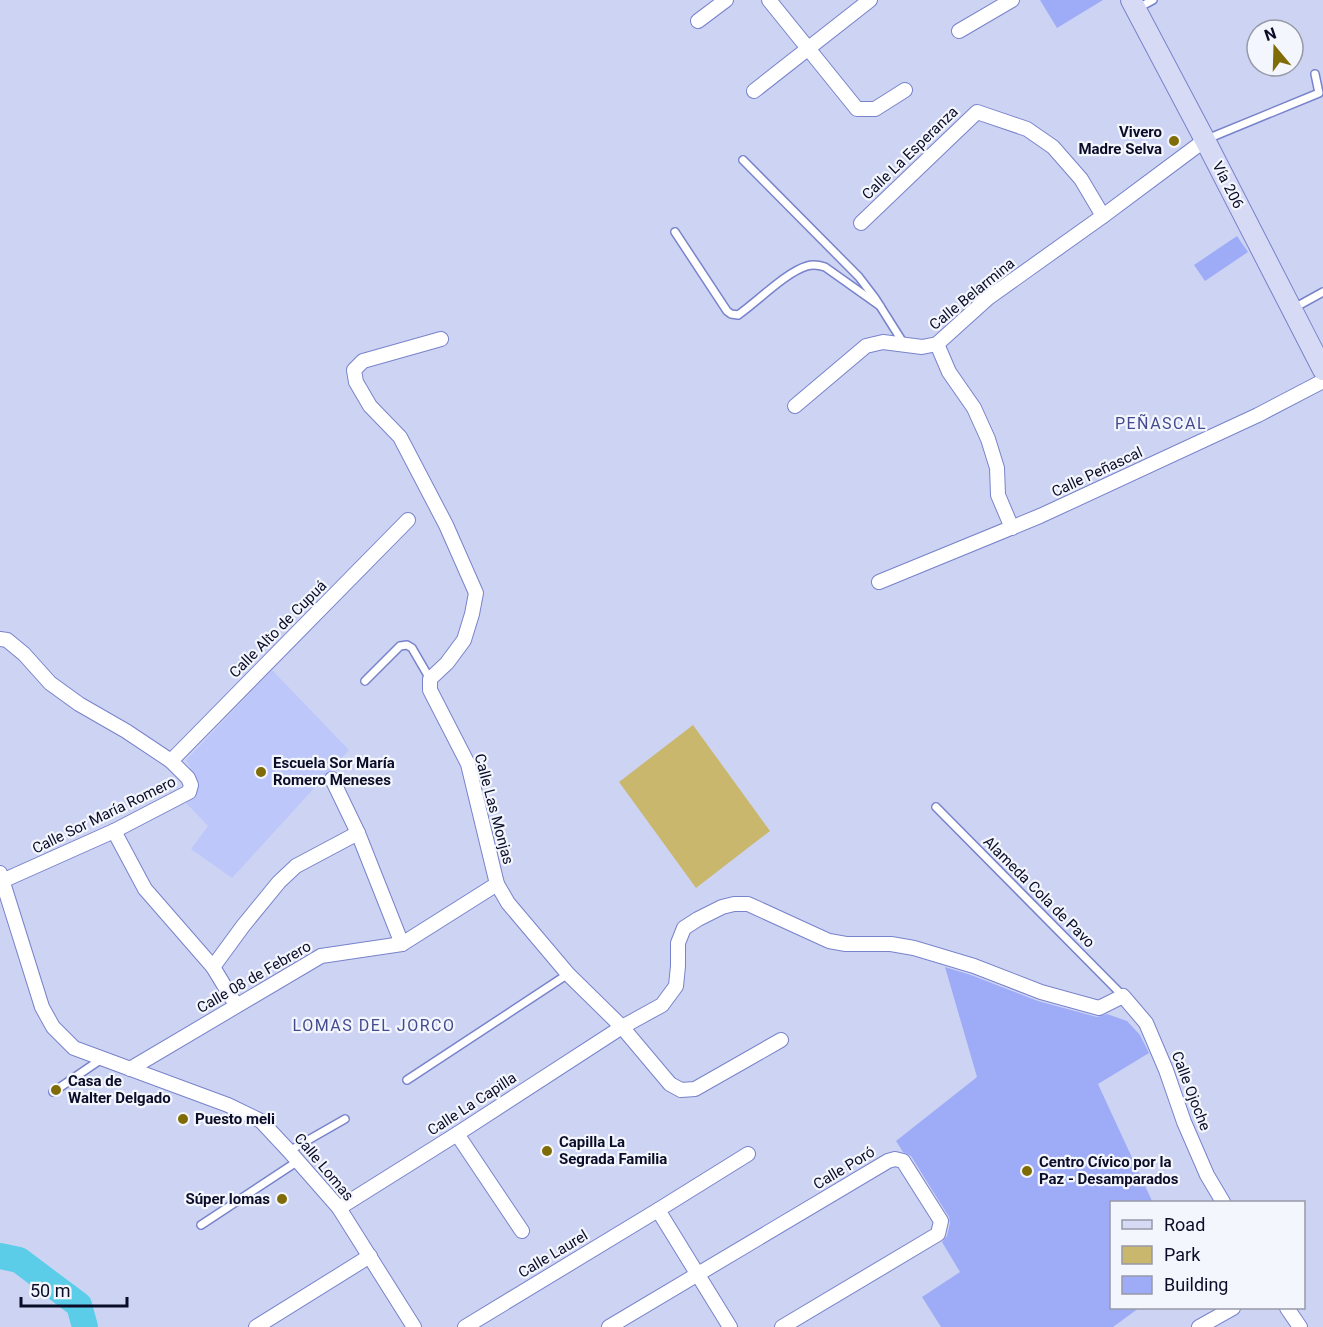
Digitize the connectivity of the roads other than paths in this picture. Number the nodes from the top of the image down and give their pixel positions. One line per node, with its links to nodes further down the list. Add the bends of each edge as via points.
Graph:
1 (726, 0): 6 (street)
2 (769, 0): 8 (street)
3 (870, 0): 8 (street)
4 (1012, 0): 7 (street)
5 (1140, 3): 12 (main road, Vía 206)
6 (698, 21)
7 (959, 31)
8 (808, 49): 10 (street, via 857,109 875,109); 11 (street)
9 (1315, 74): 12 (lane, via 1319,93)
10 (905, 90)
11 (754, 91)
12 (1204, 140): 14 (street); 19 (main road, Vía 206)
13 (743, 160): 18 (lane, via 860,277)
14 (1103, 216): 15 (street, Calle La Esperanza, via 1081,179 1053,147 1027,129 977,112); 22 (street, Calle Belarmina, via 988,298)
15 (861, 223)
16 (675, 232): 18 (lane, via 731,314 738,315 794,272 818,265)
17 (1323, 292): 19 (lane)
18 (880, 306): 21 (lane)
19 (1292, 310): 23 (main road, Vía 206)
20 (441, 339): 31 (street, via 363,361 354,370 356,382 370,406 400,437 476,593 464,640)
21 (904, 344): 22 (street, Calle Belarmina); 26 (street, Calle Belarmina, via 884,342 866,346)
22 (937, 344): 28 (street, via 988,439 997,468 998,495)
23 (1318, 348): 24 (main road, Vía 206)
24 (1323, 370)
25 (1323, 381): 28 (street, Calle Peñascal, via 1258,416)
26 (795, 406)
27 (408, 520): 33 (street, Calle Alto de Cupuá)
28 (1012, 528): 29 (street, Calle Peñascal)
29 (879, 582)
30 (0, 639): 33 (street, Calle Sor María Romero, via 7,640 50,683 79,704)
31 (430, 679): 32 (lane, via 407,645 400,646); 39 (street, Calle Las Monjas, via 430,690 468,764)
32 (364, 681)
33 (171, 761): 36 (street, Calle Sor María Romero, via 188,778 189,792)
34 (332, 779): 37 (street)
35 (936, 807): 43 (lane, Alameda Cola de Pavo)
36 (114, 831): 38 (street, Calle Sor María Romero); 41 (street, via 145,889)
37 (358, 833): 40 (street); 41 (street, via 296,866)
38 (1, 878): 47 (street, Calle Lomas, via 42,1007 53,1027 74,1048)
39 (497, 884): 40 (street, Calle 08 de Febrero); 42 (street, Calle Las Monjas, via 508,903)
40 (402, 944): 44 (street, Calle 08 de Febrero, via 321,956)
41 (213, 967): 44 (street)
42 (568, 974): 45 (street, Calle Las Monjas); 49 (lane)
43 (1123, 996): 45 (street, Calle La Capilla, via 1099,1008 914,948 829,941 748,904 734,904 684,928 678,943 676,986 662,1005); 55 (street, Calle Ojoche, via 1146,1023 1184,1122)
44 (236, 1005): 48 (street, Calle 08 de Febrero)
45 (622, 1027): 46 (street, Calle Las Monjas, via 670,1084 681,1090 694,1089); 52 (street, Calle La Capilla)
46 (781, 1040)
47 (103, 1058): 48 (street, Calle Lomas); 50 (lane)
48 (130, 1069): 54 (street, Calle Lomas, via 261,1121)
49 (407, 1080)
50 (53, 1092)
51 (345, 1119): 54 (lane)
52 (457, 1134): 56 (street, Calle La Capilla); 59 (street)
53 (748, 1154): 57 (street, Calle Laurel)
54 (294, 1156): 56 (street, Calle Lomas); 58 (lane)
55 (1222, 1201)
56 (339, 1208): 60 (street, Calle Lomas)
57 (658, 1210): 61 (street); 66 (street, Calle Laurel)
58 (201, 1225)
59 (522, 1231)
60 (370, 1256): 64 (street); 65 (street, Calle Lomas)
61 (698, 1274): 67 (street); 68 (street); 69 (street, Calle Poró, via 888,1161 903,1161 941,1221 938,1234)
62 (1231, 1309): 70 (street)
63 (1288, 1309): 71 (street)
64 (256, 1327)
65 (414, 1327)
66 (465, 1327)
67 (609, 1327)
68 (730, 1327)
69 (782, 1327)
70 (1199, 1327)
71 (1300, 1327)

